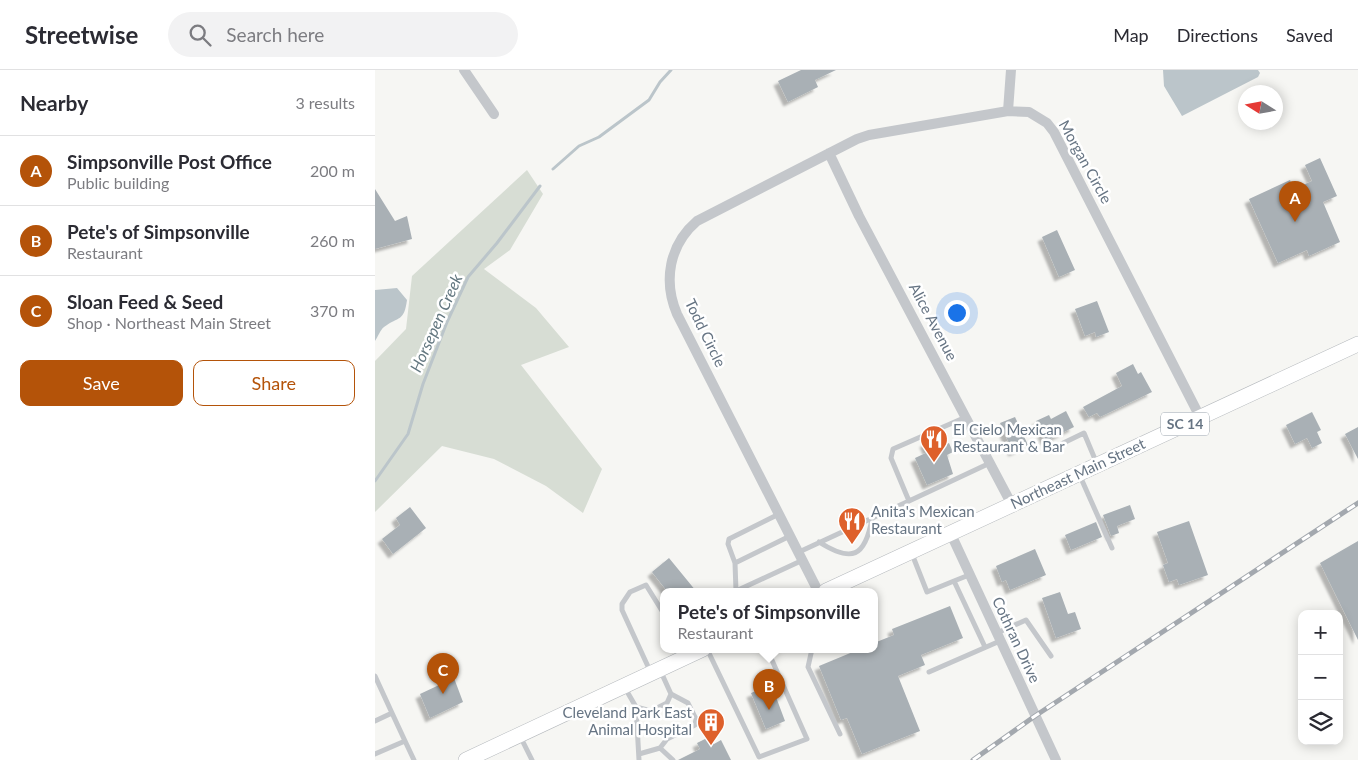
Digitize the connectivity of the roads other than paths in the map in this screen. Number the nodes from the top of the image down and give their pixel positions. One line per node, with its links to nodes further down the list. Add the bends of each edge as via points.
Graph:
1 (464, 70): 4 (street)
2 (1011, 70): 3 (street)
3 (1009, 111): 5 (street, Morgan Circle, via 869,135); 8 (street, Morgan Circle, via 1029,112 1054,132)
4 (494, 114)
5 (829, 152): 7 (street, Alice Avenue, via 859,216); 15 (street, Todd Circle, via 697,221 681,239 671,263 669,288 673,305)
6 (1358, 344): 8 (main road, Northeast Main Street / SC 14)
7 (966, 417): 10 (street, Alice Avenue); 13 (lane, via 893,449 891,458)
8 (1200, 417): 11 (main road, Northeast Main Street / SC 14)
9 (1053, 448): 11 (lane, via 1084,433)
10 (990, 463): 13 (lane); 14 (street, Alice Avenue)
11 (1097, 464): 12 (main road, Northeast Main Street / SC 14)
12 (1078, 473): 14 (main road, Northeast Main Street / SC 14); 20 (lane)
13 (909, 501): 16 (lane)
14 (1012, 505): 17 (main road, Northeast Main Street / SC 14)
15 (779, 514): 18 (street, Todd Circle); 23 (lane, via 729,539)
16 (872, 519): 19 (lane); 19 (lane, via 868,539 859,550 849,555 835,552)
17 (950, 532): 21 (main road, Northeast Main Street / SC 14); 24 (street, Cothran Drive)
18 (790, 536): 22 (street, Todd Circle); 23 (lane)
19 (819, 542): 22 (lane)
20 (1112, 548)
21 (911, 551): 25 (lane, via 927,592); 29 (main road, Northeast Main Street / SC 14)
22 (801, 556): 27 (lane); 28 (street, Todd Circle)
23 (735, 563): 26 (lane)
24 (969, 575): 25 (lane); 31 (street, Cothran Drive)
25 (954, 581): 32 (lane)
26 (736, 588)
27 (742, 588)
28 (817, 588)
29 (832, 588)
30 (660, 608): 38 (lane, via 645,585 630,592 622,604 622,610)
31 (999, 637): 32 (lane); 37 (lane, via 1026,620); 58 (street, Cothran Drive)
32 (985, 647): 39 (lane)
33 (691, 653): 38 (main road)
34 (699, 653): 35 (lane, via 759,757 807,739)
35 (769, 653)
36 (811, 653): 48 (lane, via 808,666)
37 (1051, 656)
38 (655, 671): 41 (main road); 44 (lane)
39 (929, 672)
40 (375, 676): 43 (lane)
41 (624, 686): 45 (lane); 49 (main road)
42 (375, 690): 43 (lane)
43 (383, 693): 46 (lane)
44 (671, 694): 45 (lane, via 667,703 651,711); 51 (lane, via 688,703 696,719 695,725 667,738)
45 (636, 707): 53 (lane)
46 (392, 713): 47 (lane); 50 (lane)
47 (375, 721)
48 (840, 734)
49 (520, 735): 55 (main road); 56 (lane)
50 (405, 741): 52 (lane); 54 (lane)
51 (660, 748): 53 (lane); 57 (lane)
52 (375, 754)
53 (639, 757)
54 (414, 760)
55 (466, 760)
56 (532, 760)
57 (673, 760)
58 (1056, 760)

